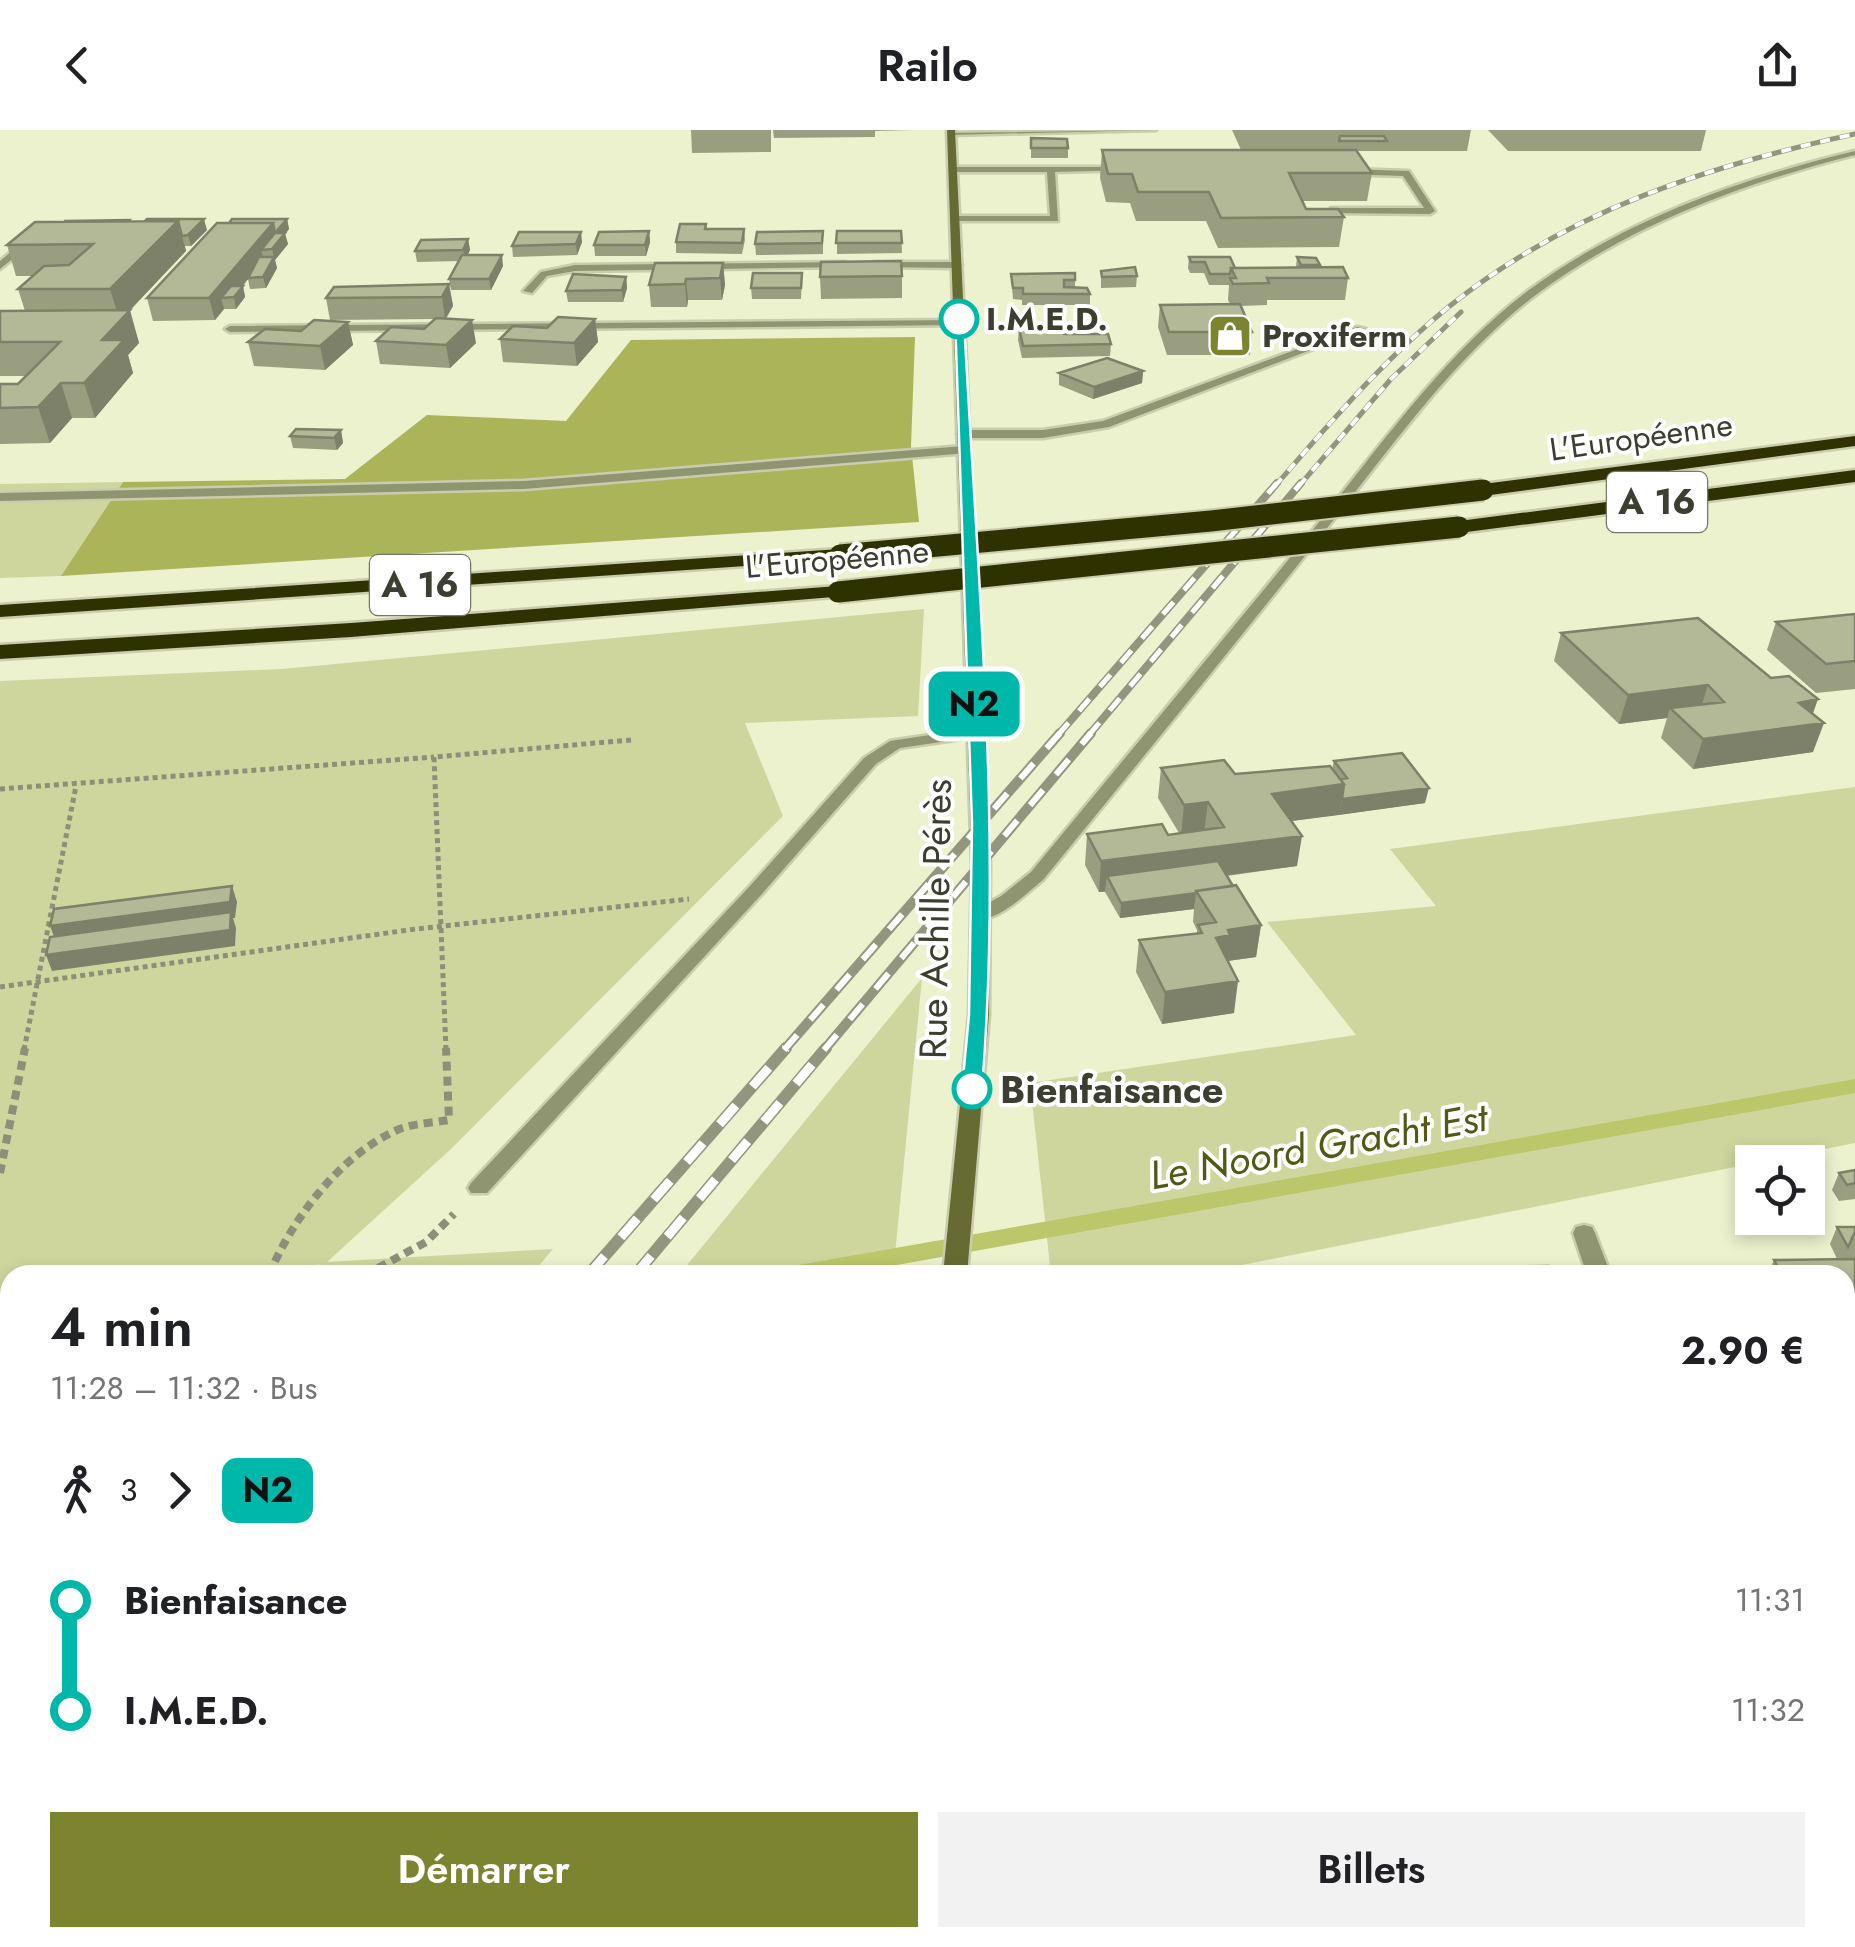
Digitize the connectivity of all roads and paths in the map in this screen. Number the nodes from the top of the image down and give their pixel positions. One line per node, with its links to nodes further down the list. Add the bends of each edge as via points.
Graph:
1 (1152, 130): 2 (street)
2 (951, 132): 4 (street, Rue Achille Pérès)
3 (1855, 153): 32 (street, via 1681,208 1582,259 1518,305 1361,478 1036,876)
4 (953, 169): 5 (street); 9 (street, Rue Achille Pérès)
5 (1051, 170): 6 (street); 9 (street, via 1055,219)
6 (1130, 170)
7 (1327, 172): 8 (street, via 1406,173 1430,212)
8 (1331, 210)
9 (955, 218): 11 (street, Rue Achille Pérès)
10 (21, 248): 12 (street)
11 (957, 265): 13 (street, via 588,268 544,274); 14 (street, Rue Achille Pérès)
12 (0, 266)
13 (528, 291)
14 (959, 323): 15 (street); 17 (street, Rue Achille Pérès)
15 (230, 328)
16 (1361, 329): 17 (street, via 1105,424 1043,434)
17 (963, 434): 19 (street, Rue Achille Pérès)
18 (1855, 440): 24 (highway, L'Européenne / A 16, bridge, via 1482,490 840,555)
19 (964, 450): 22 (street, via 524,485); 26 (street, Rue Achille Pérès)
20 (1855, 476): 23 (highway, L'Européenne / A 16)
21 (1855, 493): 23 (highway)
22 (0, 497)
23 (1459, 527): 25 (highway, L'Européenne / A 16, bridge, via 838,592)
24 (0, 610)
25 (0, 652)
26 (976, 733): 31 (street, via 883,750); 32 (street, Rue Achille Pérès)
27 (631, 740): 28 (path)
28 (434, 757): 29 (path); 33 (path)
29 (76, 786): 30 (path); 34 (path)
30 (0, 790)
31 (755, 891): 33 (path); 37 (street)
32 (980, 914): 41 (street, Rue Achille Pérès, via 978,1015)
33 (441, 926): 34 (path); 39 (path, via 448,1120 398,1130 368,1148 292,1226)
34 (40, 981): 35 (path); 36 (path)
35 (0, 987)
36 (0, 1173)
37 (480, 1188): 40 (path, via 426,1242)
38 (1584, 1233): 42 (street)
39 (272, 1265)
40 (383, 1265)
41 (955, 1265)
42 (1595, 1265)

